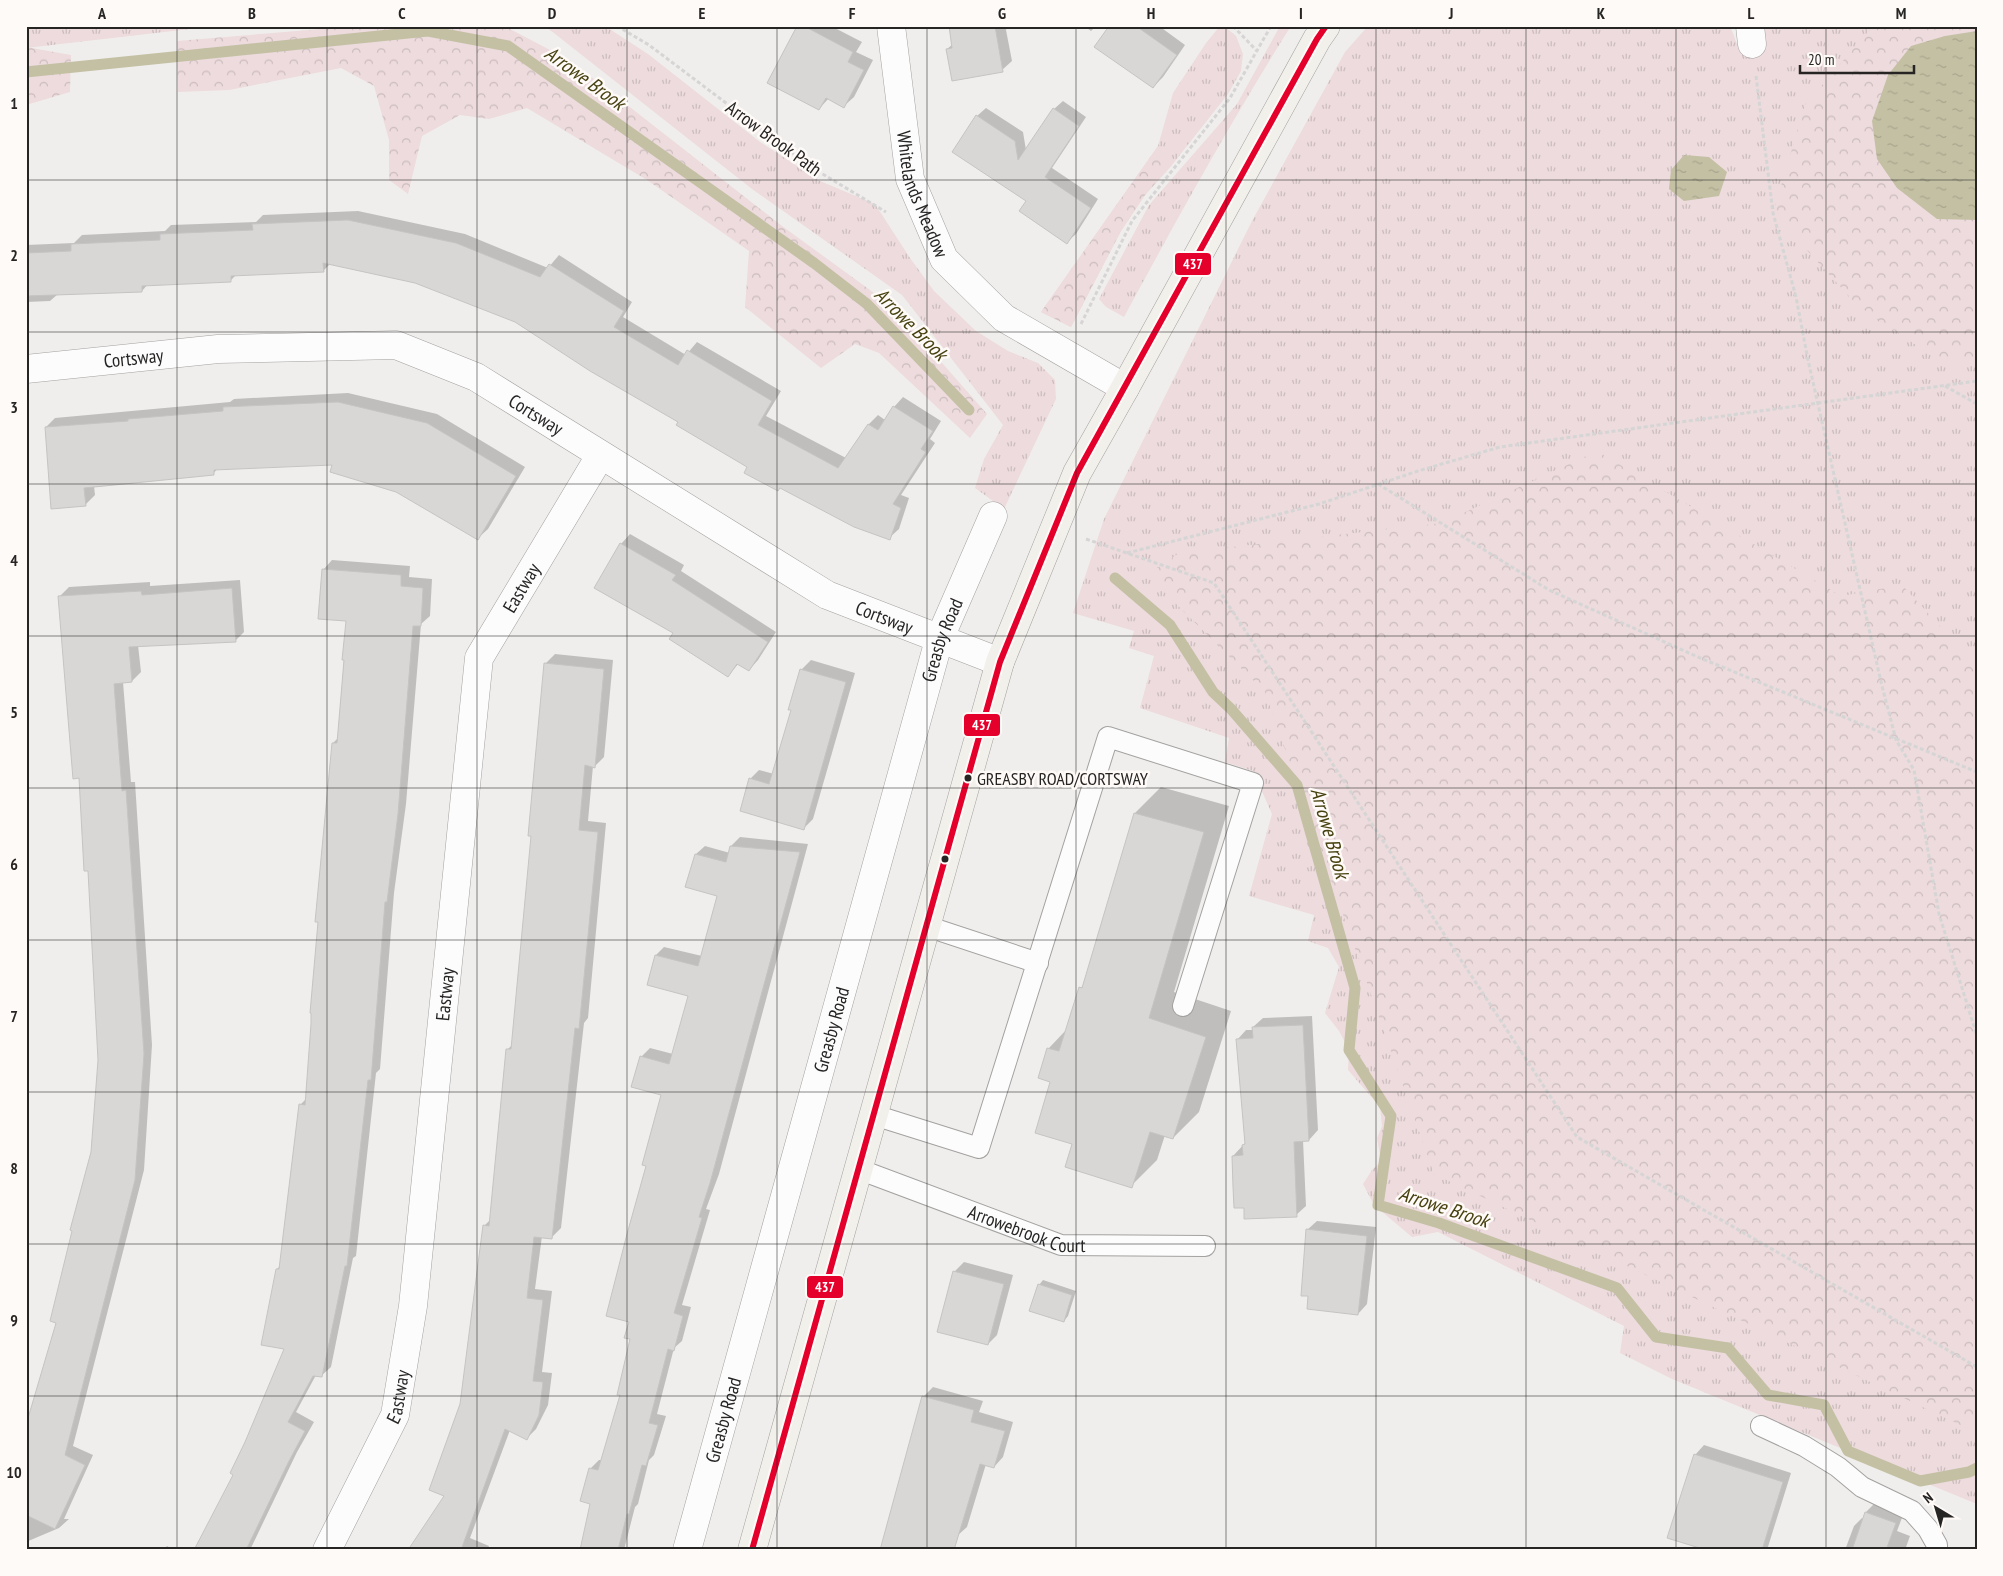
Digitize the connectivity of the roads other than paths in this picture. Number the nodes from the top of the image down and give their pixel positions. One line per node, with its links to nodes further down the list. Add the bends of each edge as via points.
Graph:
1 (891, 26): 4 (street, Whitelands Meadow, via 910,179 944,259 1004,318)
2 (1326, 26): 4 (main road)
3 (26, 369): 5 (street, Cortsway, via 218,349 396,345 476,377)
4 (1125, 388): 8 (main road, via 1077,473)
5 (600, 456): 7 (street, Cortsway, via 827,595); 16 (street, Eastway, via 479,658 412,1306 395,1415)
6 (993, 516): 7 (street, Greasby Road)
7 (939, 640): 8 (street, Cortsway); 17 (street, Greasby Road)
8 (1000, 662): 9 (main road)
9 (926, 926): 10 (lane); 12 (main road)
10 (1038, 963): 11 (lane, via 1108,737 1253,783); 12 (lane, via 979,1148)
11 (1183, 1006)
12 (874, 1115): 13 (main road)
13 (858, 1169): 14 (lane, Arrowebrook Court, via 1061,1245); 18 (main road)
14 (1205, 1246)
15 (1761, 1426): 19 (lane, via 1804,1446 1862,1487 1912,1511 1928,1529)
16 (326, 1550)
17 (687, 1550)
18 (752, 1550)
19 (1937, 1550)

